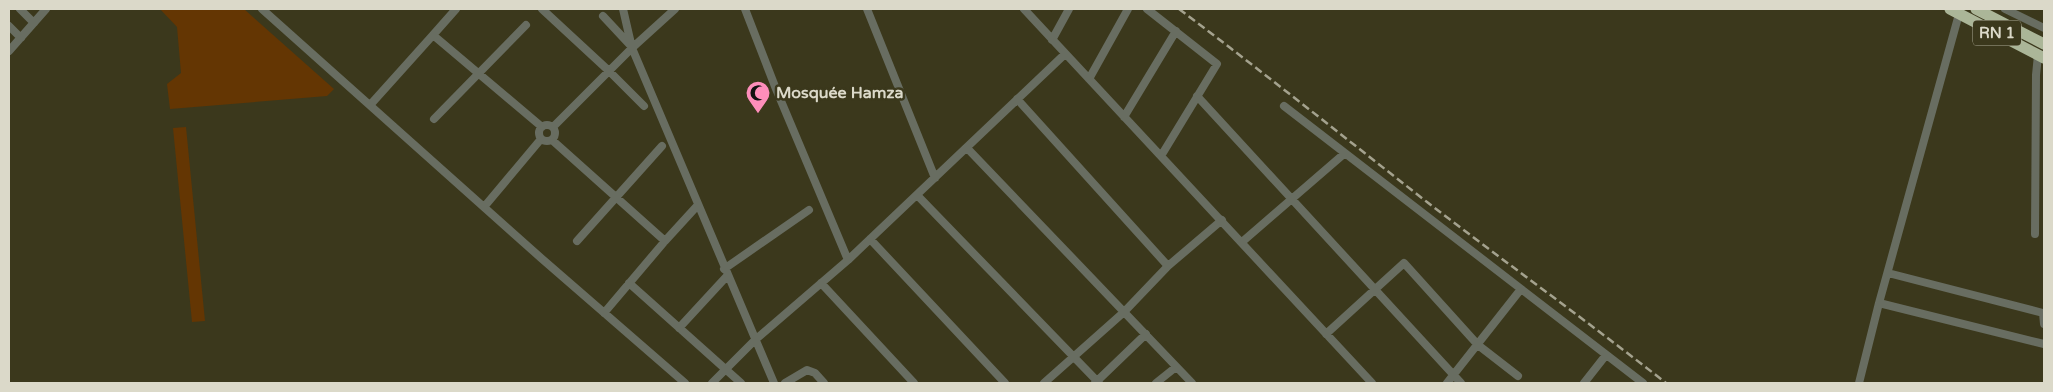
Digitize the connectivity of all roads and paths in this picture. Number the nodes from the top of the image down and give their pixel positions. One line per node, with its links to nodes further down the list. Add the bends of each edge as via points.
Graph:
1 (20, 9): 18 (street)
2 (46, 9): 18 (street)
3 (262, 9): 36 (street)
4 (456, 9): 23 (street)
5 (542, 9): 31 (street)
6 (623, 9): 27 (street)
7 (675, 9): 27 (street)
8 (745, 9): 62 (street)
9 (867, 9): 49 (street)
10 (1024, 9): 25 (street)
11 (1069, 9): 25 (street)
12 (1128, 9): 33 (street)
13 (1147, 9): 22 (street)
14 (1976, 9): 26 (highway, RN 1)
15 (2005, 9): 21 (street)
16 (1955, 11): 30 (highway, RN 1); 65 (street)
17 (603, 16): 27 (street)
18 (34, 22): 24 (street)
19 (526, 25): 32 (street)
20 (9, 26): 24 (street)
21 (2044, 28)
22 (1176, 31): 34 (street, via 1217,64); 39 (street)
23 (433, 35): 32 (street); 36 (street)
24 (20, 38): 28 (street)
25 (1052, 40): 29 (street)
26 (2044, 44)
27 (632, 48): 31 (street); 53 (street)
28 (9, 51)
29 (1065, 54): 33 (street); 35 (street)
30 (2041, 57): 57 (street, via 2036,75)
31 (610, 71): 37 (street); 42 (street)
32 (480, 74): 40 (street); 41 (street)
33 (1089, 79): 39 (street)
34 (1197, 96): 48 (street); 52 (street)
35 (1017, 99): 46 (street); 63 (street)
36 (371, 104): 54 (street)
37 (644, 106)
38 (1284, 106): 47 (street)
39 (1124, 117): 48 (street)
40 (434, 120)
41 (542, 127): 42 (street); 43 (street, via 539,132)
42 (553, 127): 44 (street)
43 (541, 140): 44 (street); 54 (street)
44 (552, 140): 51 (street)
45 (662, 146): 51 (street)
46 (967, 148): 49 (street); 71 (street)
47 (1345, 153): 52 (street); 69 (street)
48 (1161, 156): 56 (street)
49 (936, 178): 50 (street)
50 (917, 195): 58 (street); 81 (street)
51 (617, 198): 59 (street); 60 (street)
52 (1293, 199): 61 (street); 68 (street)
53 (697, 206): 60 (street); 64 (street)
54 (484, 207): 72 (street)
55 (809, 210): 64 (street)
56 (1222, 220): 61 (street); 63 (street)
57 (2035, 234)
58 (870, 239): 62 (street); 94 (street)
59 (577, 241)
60 (665, 241): 66 (street)
61 (1242, 242): 76 (street)
62 (848, 260): 67 (street)
63 (1168, 266): 71 (street)
64 (726, 273): 74 (street); 77 (street)
65 (1888, 273): 70 (street); 73 (street, via 2043,313)
66 (630, 283): 72 (street); 74 (street)
67 (822, 283): 77 (street); 93 (street)
68 (1375, 288): 76 (street); 79 (street, via 1404,263); 84 (street)
69 (1521, 289): 79 (street); 80 (street)
70 (1879, 303): 78 (street); 104 (street)
71 (1124, 312): 75 (street); 81 (street)
72 (604, 313): 87 (street)
73 (2044, 324)
74 (679, 328): 83 (street)
75 (1146, 334): 82 (street); 96 (street)
76 (1326, 334): 99 (street)
77 (756, 340): 83 (street); 90 (street)
78 (2044, 344)
79 (1478, 345): 84 (street); 85 (street)
80 (1606, 355): 86 (street); 102 (street)
81 (1074, 357): 95 (street); 96 (street)
82 (1176, 367): 97 (street); 98 (street)
83 (726, 370): 88 (street); 89 (street)
84 (1454, 375): 100 (street); 101 (street)
85 (1518, 376)
86 (1634, 380): 103 (street)
87 (685, 383)
88 (712, 383)
89 (741, 383)
90 (774, 383)
91 (785, 383): 92 (street, via 807,370)
92 (824, 383)
93 (914, 383)
94 (1005, 383)
95 (1044, 383)
96 (1097, 383)
97 (1156, 383)
98 (1192, 383)
99 (1372, 383)
100 (1447, 383)
101 (1461, 383)
102 (1584, 383)
103 (1643, 383)
104 (1859, 383)

